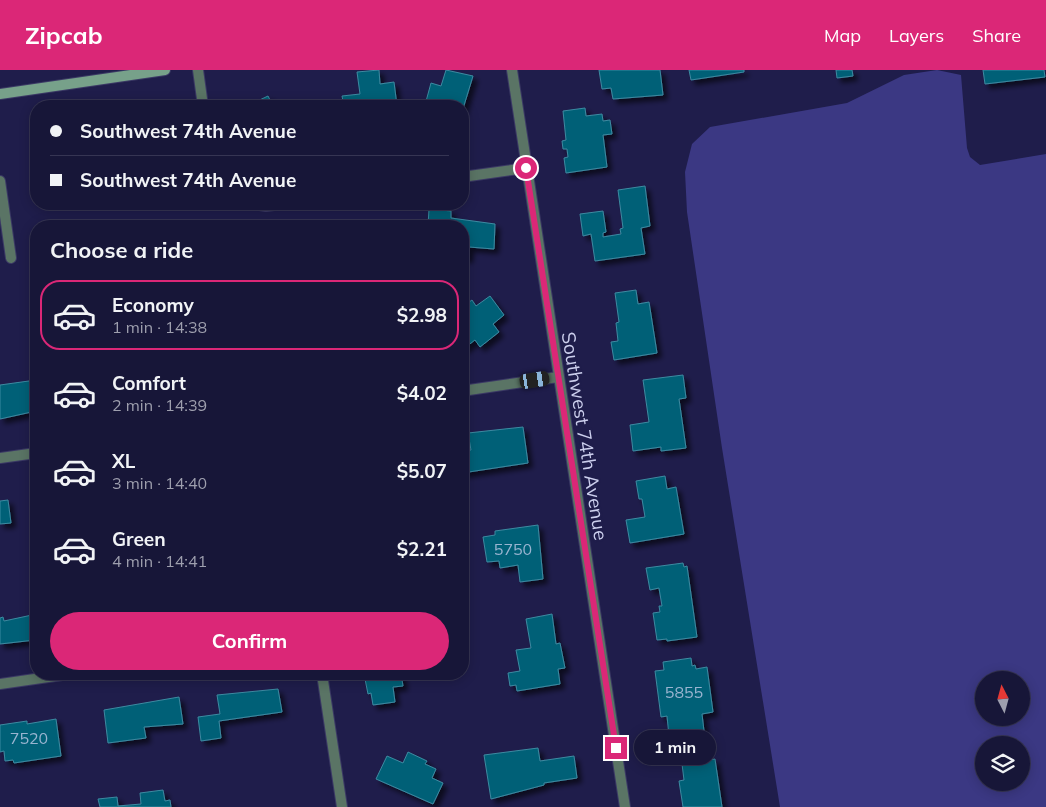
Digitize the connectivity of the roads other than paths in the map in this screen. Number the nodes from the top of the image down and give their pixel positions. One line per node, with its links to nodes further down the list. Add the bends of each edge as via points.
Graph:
1 (165, 70): 4 (main road)
2 (198, 70): 5 (street)
3 (512, 70): 6 (street, Southwest 74th Avenue)
4 (0, 94)
5 (202, 100)
6 (526, 168): 7 (street); 10 (street, Southwest 74th Avenue)
7 (469, 176)
8 (0, 181): 9 (street)
9 (11, 258)
10 (558, 377): 11 (street); 18 (street, Southwest 74th Avenue)
11 (469, 390)
12 (30, 454): 13 (street)
13 (0, 458)
14 (30, 680): 16 (street)
15 (323, 680): 17 (street)
16 (0, 684)
17 (342, 807)
18 (625, 807)

